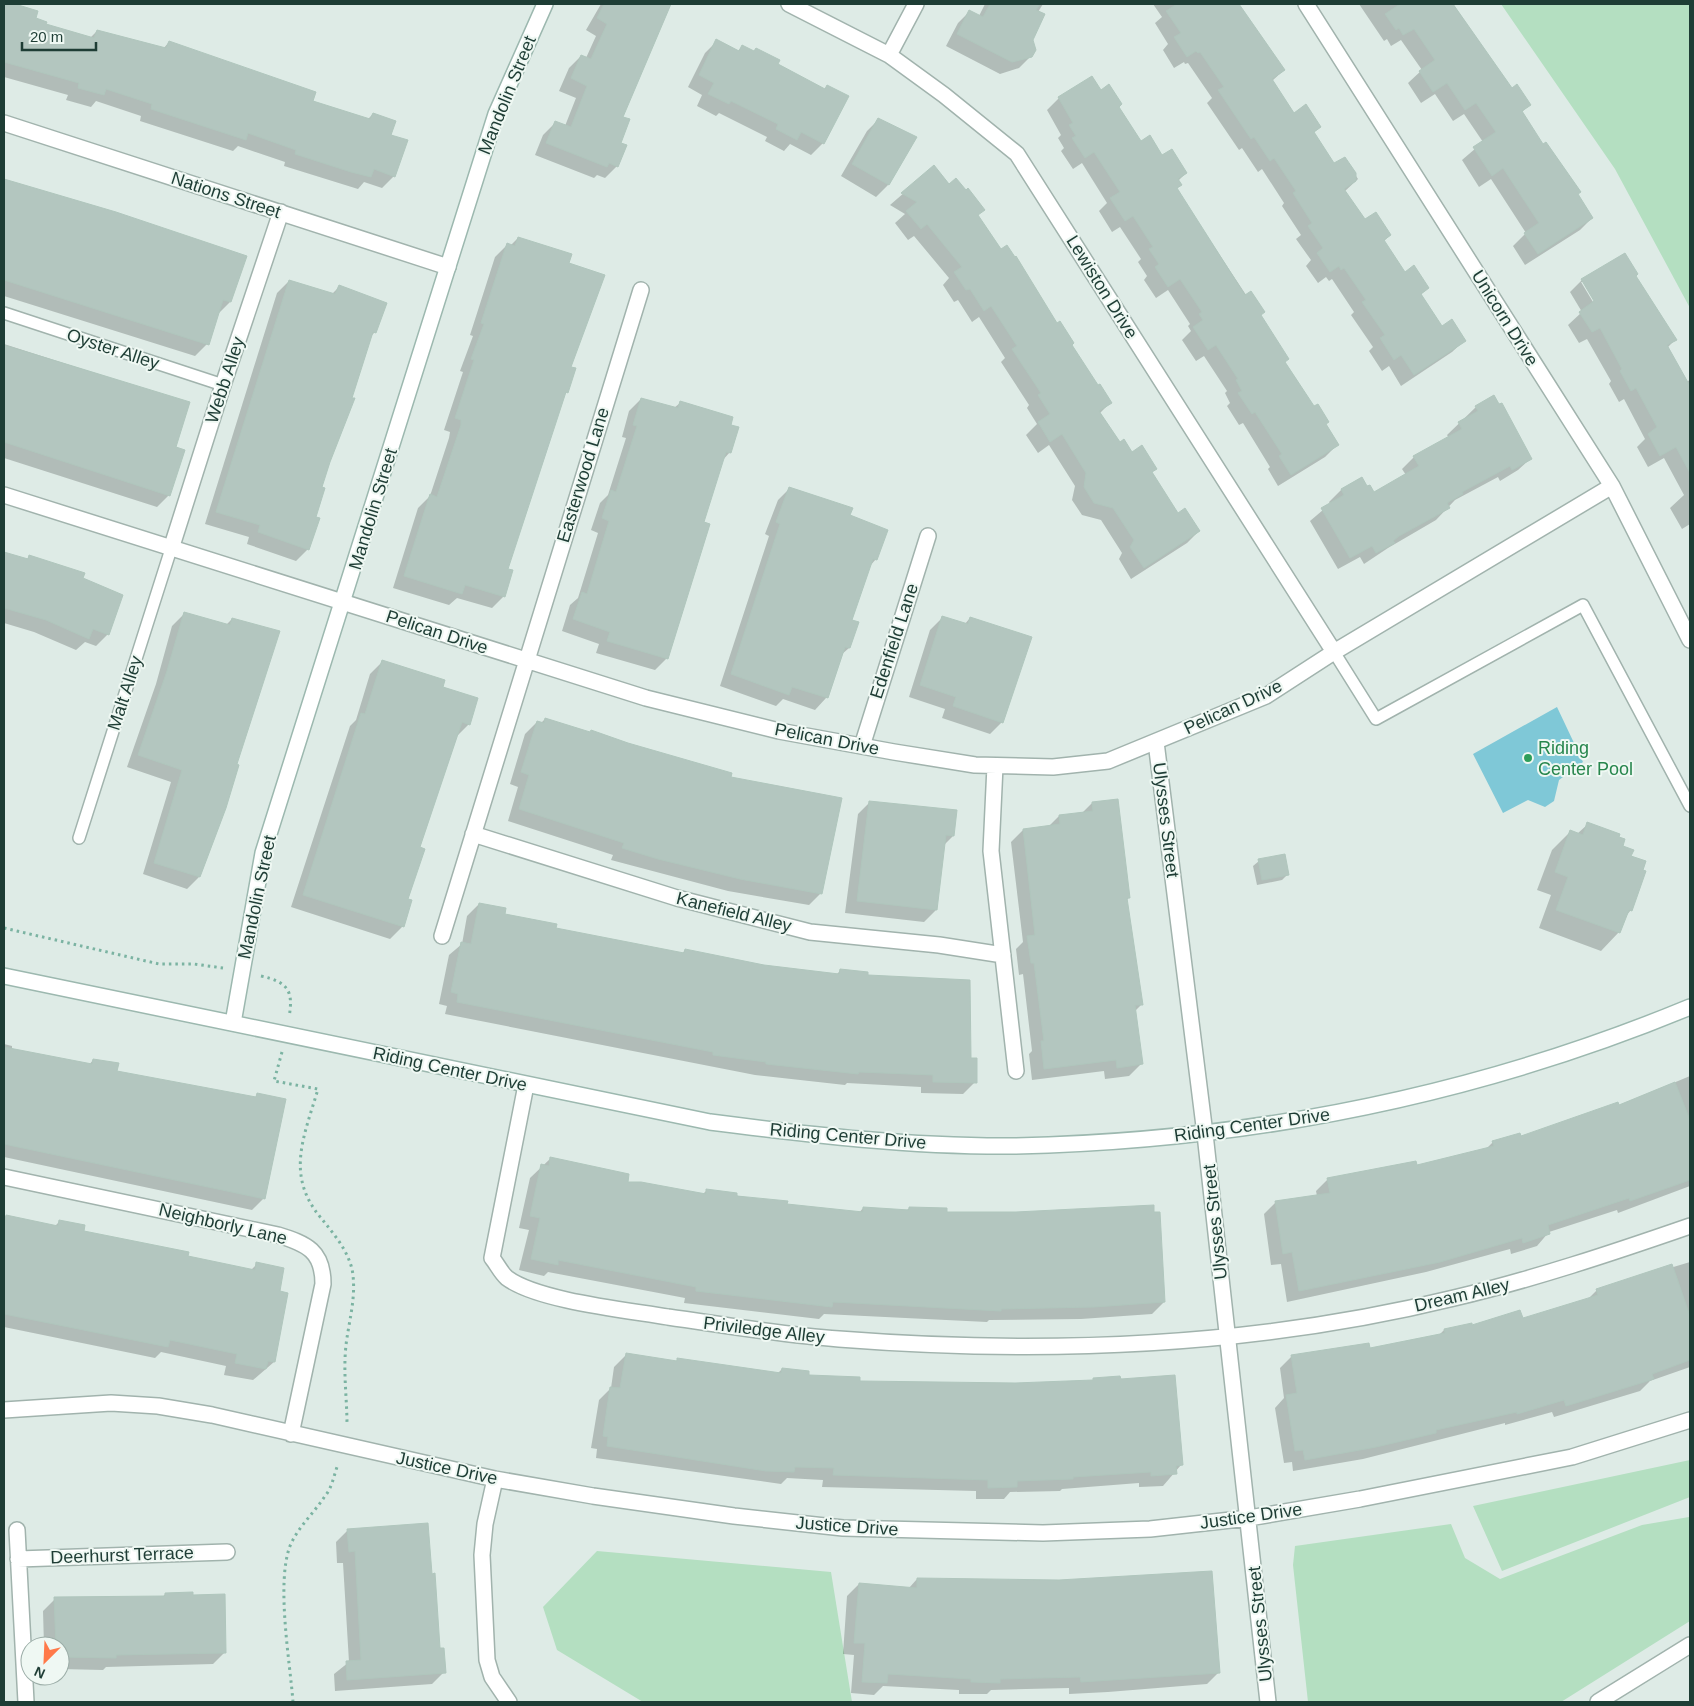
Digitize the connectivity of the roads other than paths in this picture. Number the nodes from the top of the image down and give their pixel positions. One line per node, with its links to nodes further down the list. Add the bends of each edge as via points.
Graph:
1 (545, 4): 8 (street, Mandolin Street, via 496,114)
2 (789, 4): 5 (street, Lewiston Drive)
3 (916, 4): 5 (street)
4 (1306, 4): 12 (street, Unicorn Drive)
5 (889, 55): 18 (street, Lewiston Drive, via 944,94 1017,154)
6 (4, 123): 7 (street, Nations Street)
7 (281, 212): 8 (street, Nations Street); 11 (street, Webb Alley)
8 (448, 267): 16 (street, Mandolin Street)
9 (641, 290): 19 (street, Easterwood Lane)
10 (4, 313): 11 (lane, Oyster Alley)
11 (223, 384): 15 (street, Webb Alley)
12 (1612, 486): 17 (street, Unicorn Drive); 18 (street, Pelican Drive)
13 (4, 495): 15 (street, Pelican Drive)
14 (928, 536): 21 (street, Edenfield Lane)
15 (171, 549): 16 (street, Pelican Drive); 25 (lane, Malt Alley)
16 (343, 602): 19 (street, Pelican Drive); 30 (street, Mandolin Street, via 263,853)
17 (1690, 640)
18 (1334, 652): 20 (street, Pelican Drive, via 1266,696); 23 (lane, via 1376,719 1583,605)
19 (526, 660): 21 (street, Pelican Drive, via 646,698 779,731); 24 (street)
20 (1156, 742): 22 (street, Pelican Drive, via 1108,761 1053,766); 33 (street, Ulysses Street)
21 (862, 746): 22 (street, Pelican Drive)
22 (995, 766): 27 (street, via 991,851)
23 (1690, 806)
24 (473, 834): 26 (street); 27 (street, Kanefield Alley, via 677,898 810,932)
25 (79, 838)
26 (442, 936)
27 (1003, 955): 31 (street)
28 (4, 976): 30 (street, Riding Center Drive)
29 (1690, 1008): 33 (street, Riding Center Drive, via 1540,1062 1438,1092 1326,1116)
30 (233, 1024): 32 (street, Riding Center Drive)
31 (1016, 1071)
32 (526, 1085): 33 (street, Riding Center Drive, via 710,1122 814,1136 908,1143 1032,1145 1119,1142); 36 (street, Priviledge Alley, via 492,1258 504,1276 529,1290 617,1309 837,1339 1016,1348)
33 (1205, 1134): 36 (street, Ulysses Street)
34 (4, 1177): 39 (street, Neighborly Lane, via 302,1242 315,1254 323,1269)
35 (1690, 1226): 36 (street, Dream Alley, via 1538,1276 1452,1299 1367,1316)
36 (1228, 1337): 41 (street, Ulysses Street)
37 (4, 1410): 39 (street, Justice Drive, via 111,1404 158,1406)
38 (1690, 1420): 41 (street, Justice Drive, via 1572,1457)
39 (291, 1434): 40 (street, Justice Drive)
40 (495, 1479): 41 (street, Justice Drive, via 724,1515 843,1528 1044,1533 1150,1529); 47 (street, via 482,1555 487,1651 492,1677)
41 (1249, 1518): 48 (street, Ulysses Street)
42 (17, 1530): 44 (street)
43 (227, 1552): 44 (street, Deerhurst Terrace)
44 (18, 1559): 46 (street)
45 (1690, 1645): 49 (street)
46 (26, 1702)
47 (509, 1702)
48 (1268, 1702)
49 (1598, 1702)

